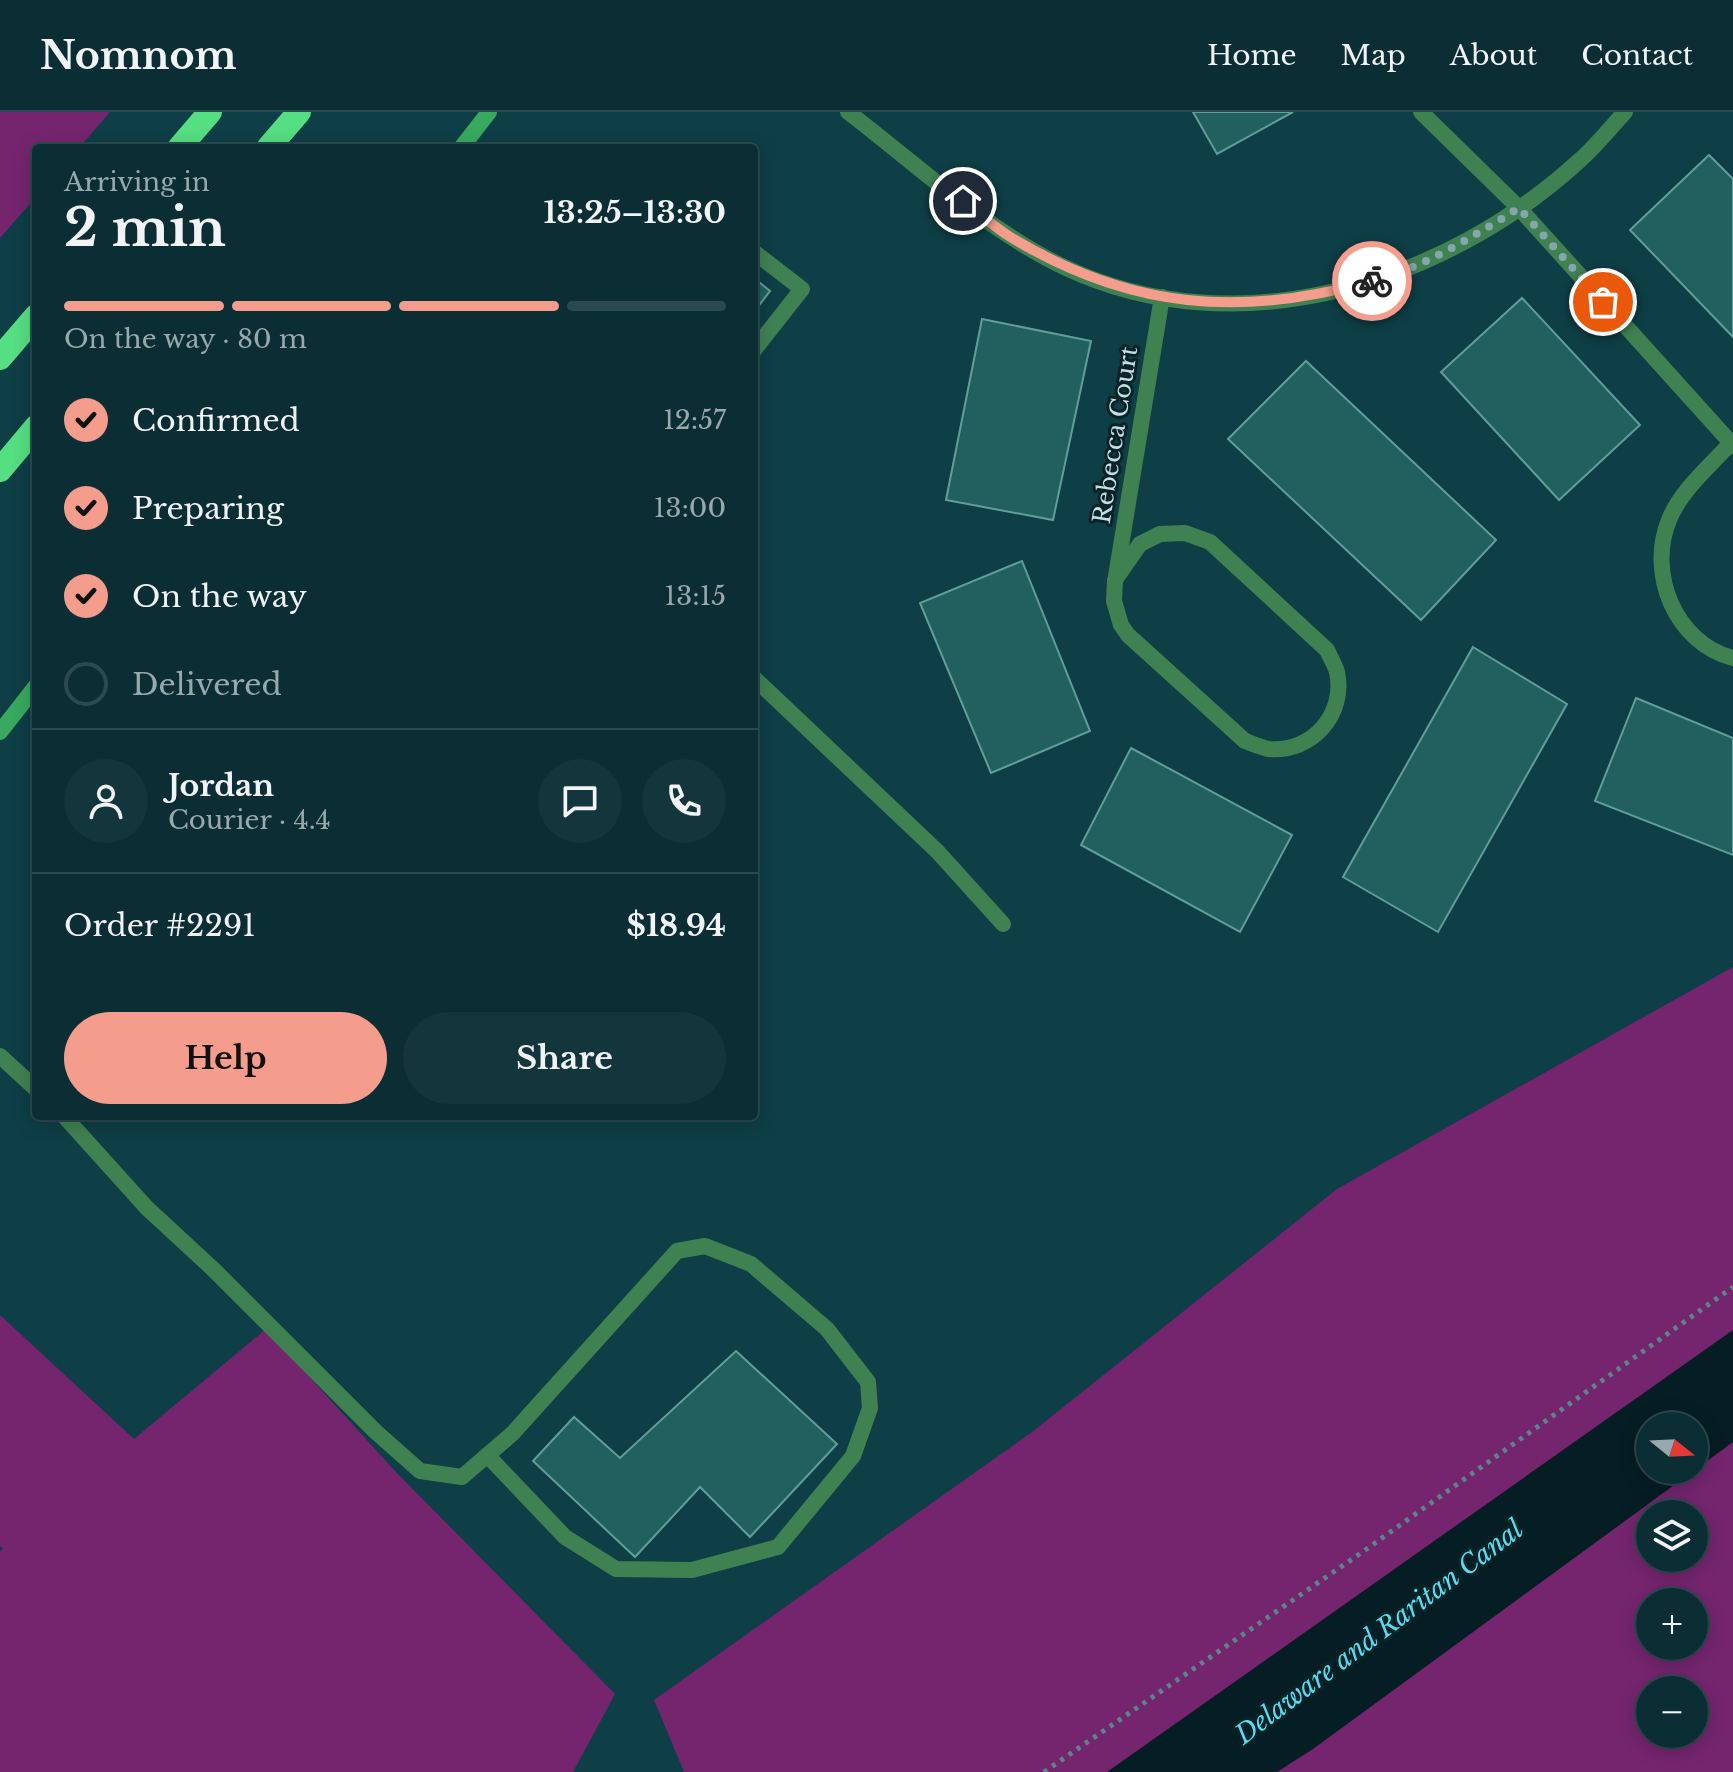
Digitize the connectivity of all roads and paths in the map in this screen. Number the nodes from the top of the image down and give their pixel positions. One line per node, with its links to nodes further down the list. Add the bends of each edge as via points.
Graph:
1 (210, 112): 7 (highway)
2 (299, 112): 8 (highway)
3 (489, 112): 9 (street)
4 (848, 112): 12 (street, via 1009,236 1065,267)
5 (1421, 112): 10 (street)
6 (1625, 112): 10 (street, via 1580,160)
7 (182, 144)
8 (271, 144)
9 (464, 144)
10 (1519, 208): 12 (street, via 1439,255 1346,289 1283,301 1218,303); 17 (street)
11 (758, 255): 14 (street, via 802,289)
12 (1162, 297): 19 (street, Rebecca Court)
13 (32, 321): 15 (highway)
14 (758, 345)
15 (0, 358)
16 (32, 432): 18 (highway)
17 (1732, 445): 20 (street, via 1687,491 1669,518 1662,546 1663,582 1675,613 1693,635)
18 (0, 470)
19 (1115, 580): 19 (street, Rebecca Court, via 1114,601 1128,635 1245,741 1268,749 1294,747 1317,735 1331,717 1339,695 1337,671 1327,650 1210,542 1185,533 1160,534 1140,544)
20 (1733, 658)
21 (758, 682): 24 (street, via 937,851)
22 (32, 691): 23 (street)
23 (0, 732)
24 (1003, 924)
25 (0, 1056): 26 (street)
26 (32, 1085)
27 (68, 1120): 29 (street, via 146,1207 420,1471 462,1477)
28 (1733, 1287): 30 (path)
29 (487, 1455): 29 (street, via 513,1433 677,1251 691,1248 705,1246 751,1264 827,1329 868,1382 870,1408 853,1456 778,1547 692,1570 616,1569 565,1537)
30 (1044, 1772)

